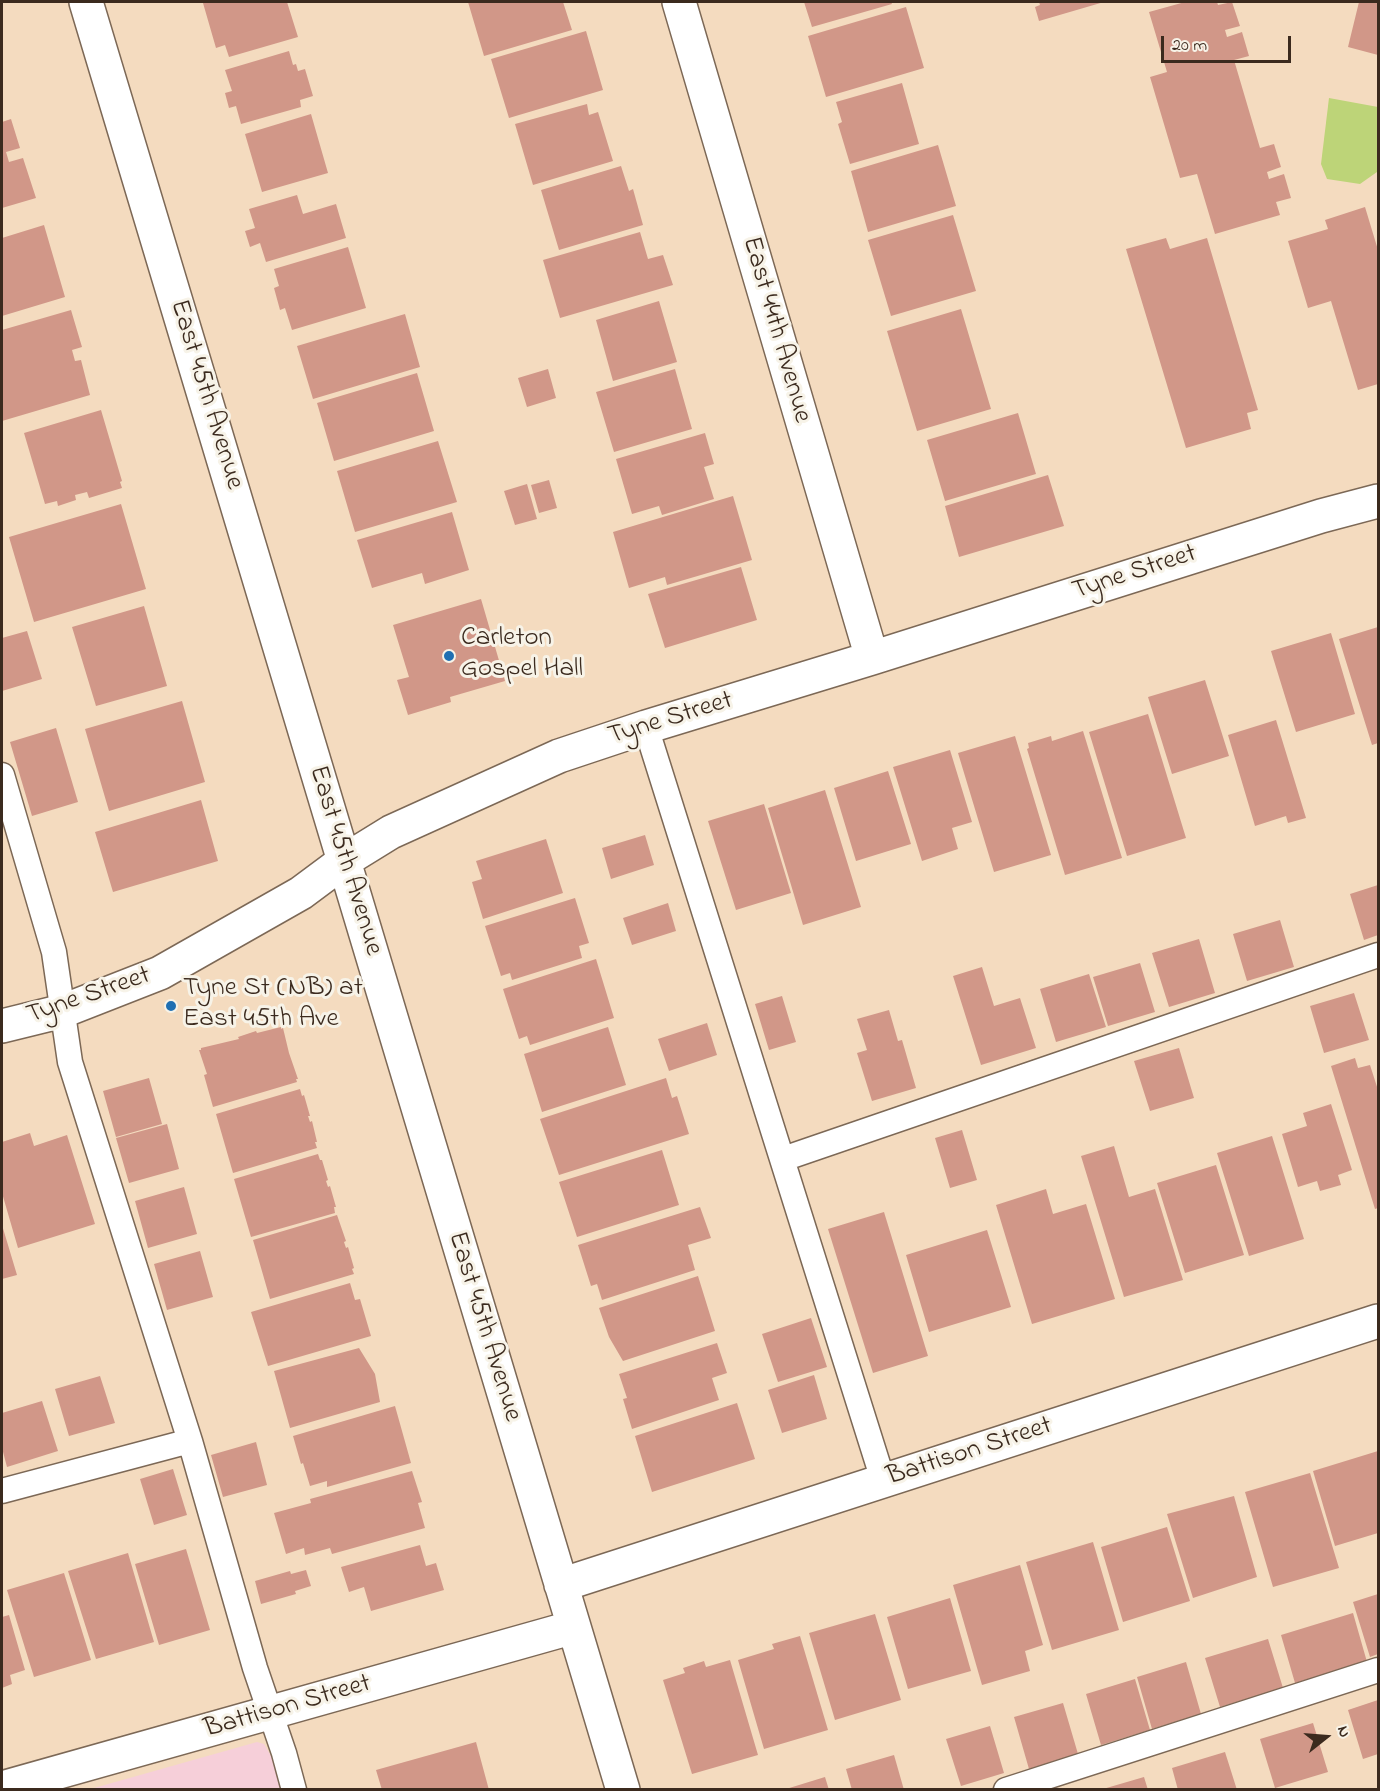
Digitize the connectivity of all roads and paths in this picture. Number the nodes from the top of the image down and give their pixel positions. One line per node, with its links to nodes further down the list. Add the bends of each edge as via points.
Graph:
1 (86, 2): 7 (street, East 45th Avenue)
2 (679, 2): 4 (street, East 44th Avenue)
3 (1378, 501): 4 (street, Tyne Street)
4 (872, 658): 5 (street, Tyne Street)
5 (646, 727): 7 (street, Tyne Street, via 559,756 391,832); 11 (lane)
6 (2, 775): 9 (lane, via 54,952)
7 (344, 861): 9 (street, Tyne Street, via 301,894 160,973); 16 (street, East 45th Avenue)
8 (1378, 955): 11 (lane)
9 (63, 1011): 10 (street, Tyne Street); 13 (lane, via 70,1062)
10 (2, 1026)
11 (783, 1159): 14 (lane)
12 (1378, 1321): 14 (street, Battison Street)
13 (190, 1441): 15 (lane); 19 (lane)
14 (883, 1480): 16 (street, Battison Street)
15 (2, 1491)
16 (561, 1585): 17 (street, East 45th Avenue)
17 (574, 1628): 19 (street, Battison Street); 22 (street, East 45th Avenue)
18 (1378, 1670): 23 (lane)
19 (270, 1713): 20 (street, Battison Street); 21 (lane)
20 (2, 1788)
21 (294, 1790)
22 (622, 1790)
23 (1006, 1790)

